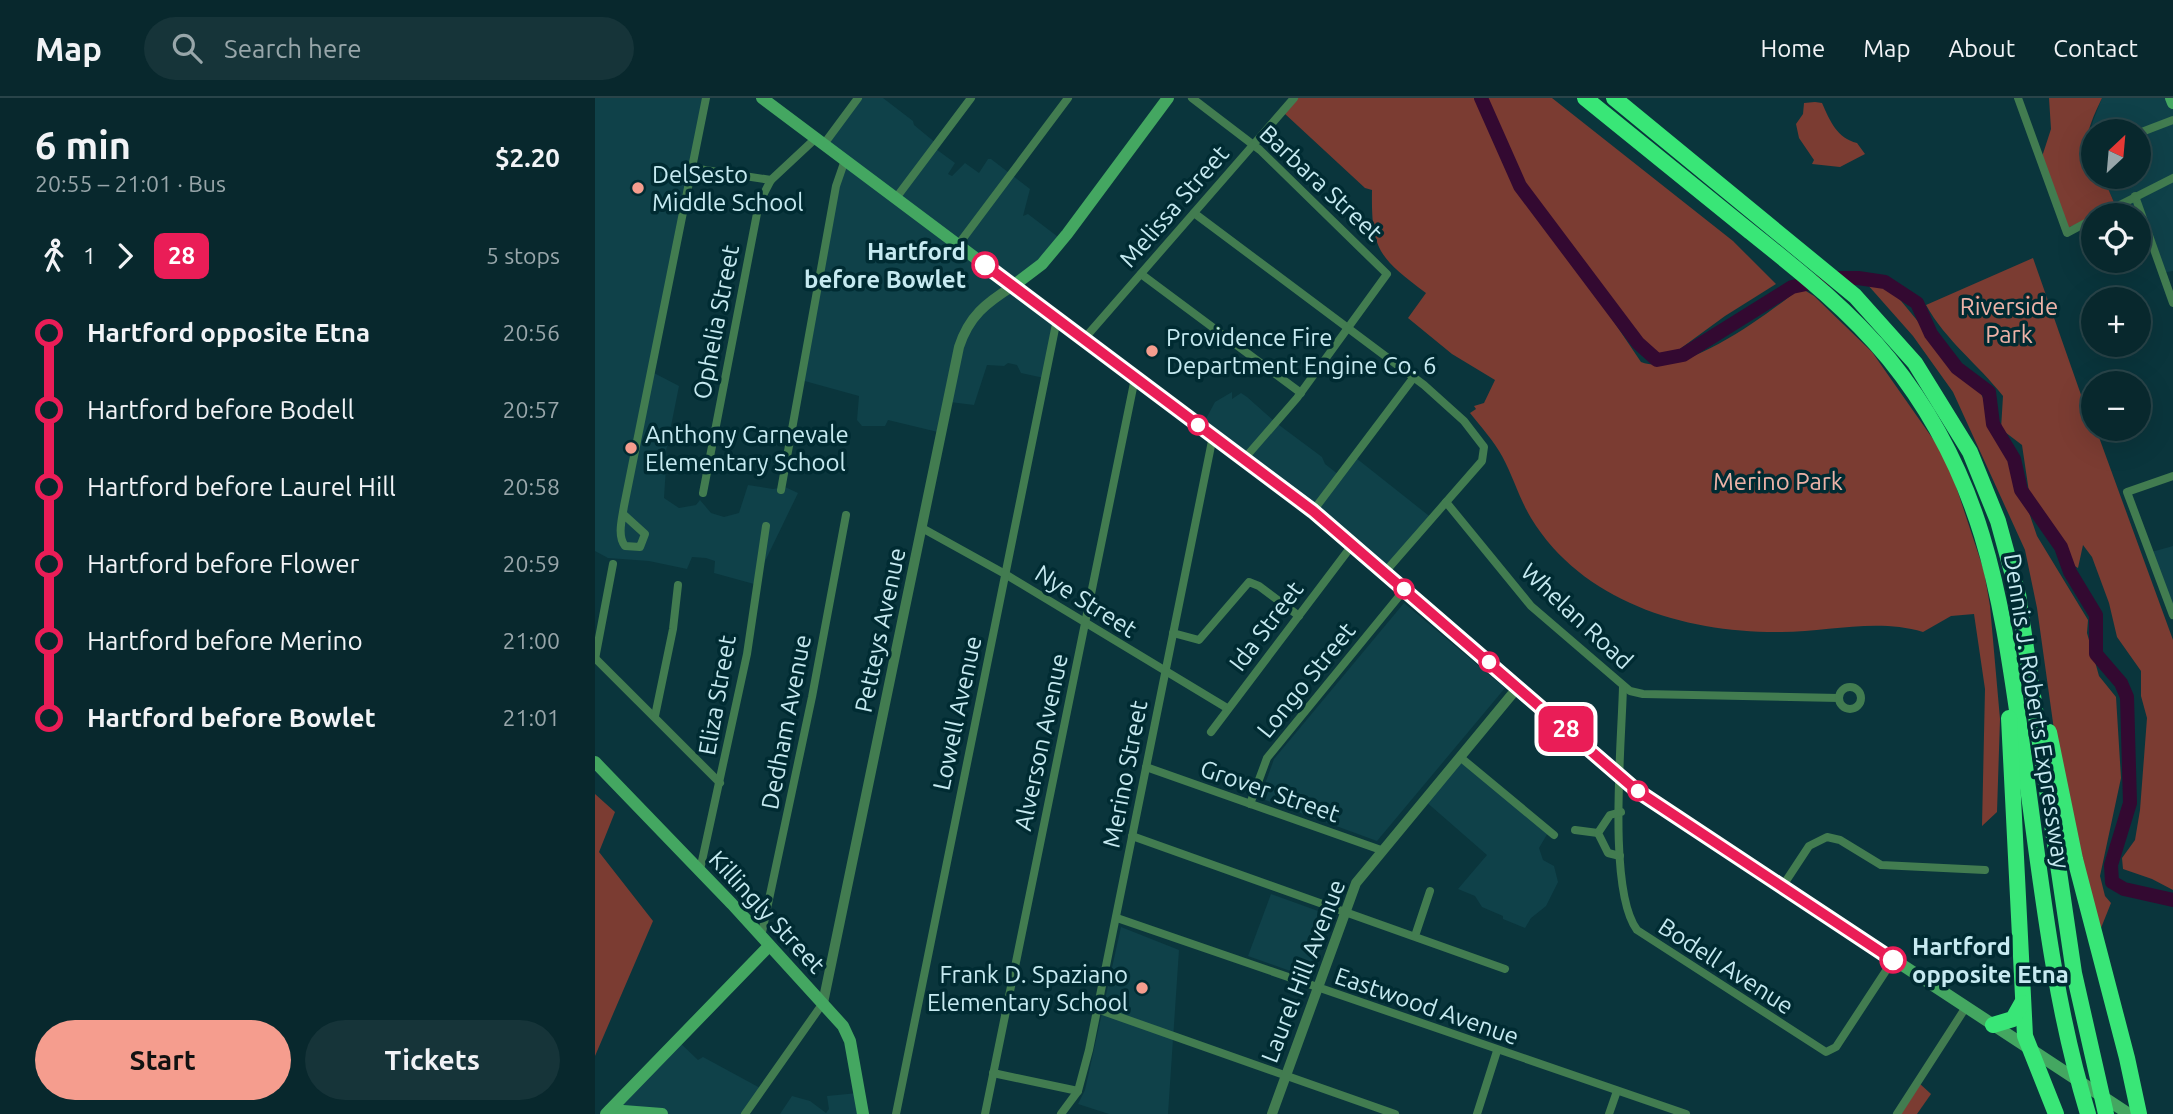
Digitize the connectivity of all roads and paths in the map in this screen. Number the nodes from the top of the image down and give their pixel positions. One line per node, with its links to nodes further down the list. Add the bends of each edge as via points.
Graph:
1 (706, 98): 19 (street)
2 (762, 98): 16 (main road)
3 (858, 98): 16 (street, Ophelia Street)
4 (971, 98): 23 (street)
5 (1067, 98): 27 (street)
6 (1168, 98): 31 (main road, via 1060,242 1028,278)
7 (1192, 98): 17 (street, Barbara Street)
8 (1294, 98): 17 (street, Melissa Street)
9 (1585, 98): 56 (highway, Dennis J. Roberts Expressway, via 1827,294 1892,363 1940,435 1976,513)
10 (1614, 98): 57 (highway, Dennis J. Roberts Expressway, via 1849,289 1910,357 1963,439 1998,521)
11 (2018, 98): 26 (street, via 2067,233)
12 (2171, 98): 13 (main road)
13 (2173, 103)
14 (2173, 120): 15 (street)
15 (2151, 128)
16 (820, 141): 18 (main road); 21 (street, Ophelia Street)
17 (1254, 145): 25 (street, Melissa Street); 34 (street, Barbara Street, via 1387,274)
18 (845, 160): 23 (main road); 42 (street, via 836,186)
19 (692, 168): 21 (street); 46 (street)
20 (2173, 178): 22 (street)
21 (771, 180): 43 (street, Ophelia Street, via 759,203)
22 (2135, 196): 24 (street); 30 (street)
23 (896, 198): 27 (main road)
24 (2122, 203)
25 (1194, 212): 29 (street, Melissa Street); 34 (street)
26 (2081, 225)
27 (958, 245): 31 (main road)
28 (2173, 271): 30 (street)
29 (1140, 274): 35 (street, Melissa Street); 38 (street)
30 (2163, 275): 32 (street)
31 (1013, 286): 33 (main road); 49 (street, Petteys Avenue, via 978,310 962,337)
32 (2173, 303)
33 (1057, 319): 35 (main road); 53 (street, Lowell Avenue)
34 (1349, 328): 36 (street); 38 (street)
35 (1084, 339): 37 (main road)
36 (1414, 377): 44 (street, via 1464,421 1485,449 1482,461); 45 (street)
37 (1136, 378): 39 (main road); 60 (street, Alverson Avenue)
38 (1301, 393): 40 (street)
39 (1213, 436): 40 (main road); 61 (street, Merino Street)
40 (1244, 459): 45 (main road)
41 (2173, 476): 58 (street, via 2127,492)
42 (781, 490)
43 (703, 493)
44 (1446, 502): 52 (street); 64 (street, Whelan Road, via 1531,606)
45 (1313, 511): 50 (main road)
46 (623, 514)
47 (846, 515): 90 (street, Dedham Avenue)
48 (766, 526): 74 (street, Eliza Street, via 747,654)
49 (922, 528): 53 (street, Nye Street); 95 (street, Petteys Avenue)
50 (1353, 544): 52 (main road); 59 (street, Ida Street)
51 (613, 564): 62 (street)
52 (1385, 572): 55 (main road)
53 (1005, 574): 60 (street, Nye Street); 110 (street, Lowell Avenue)
54 (678, 585): 68 (street)
55 (1405, 589): 65 (main road); 75 (street, Longo Street, via 1267,758)
56 (2001, 604): 94 (highway); 106 (highway, Dennis J. Roberts Expressway, via 2051,939)
57 (2021, 608): 120 (highway, Dennis J. Roberts Expressway, via 2069,945); 122 (highway, via 2075,859)
58 (2173, 615)
59 (1299, 616): 61 (street, via 1249,582 1199,640); 67 (street, Ida Street)
60 (1085, 625): 63 (street, Nye Street); 101 (street, Alverson Avenue)
61 (1173, 633): 63 (street, Merino Street)
62 (595, 658): 68 (street)
63 (1165, 671): 67 (street, Nye Street); 72 (street, Merino Street)
64 (1623, 686): 66 (street, Whelan Road, via 1643,694); 73 (street, Bodell Avenue)
65 (1518, 687): 70 (street, Laurel Hill Avenue); 73 (main road)
66 (1839, 698)
67 (1227, 708): 69 (street, Ida Street)
68 (655, 716): 74 (street)
69 (1211, 732)
70 (1460, 757): 79 (street); 81 (street, Laurel Hill Avenue)
71 (595, 762): 83 (main road, Killingly Street)
72 (1146, 767): 75 (street, Grover Street); 80 (street, Merino Street)
73 (1622, 777): 76 (street, Bodell Avenue); 85 (main road)
74 (720, 783): 83 (street, Eliza Street)
75 (1250, 804): 81 (street, Grover Street)
76 (1621, 812): 78 (street, via 1611,815); 82 (street, Bodell Avenue)
77 (1575, 830): 78 (street)
78 (1598, 833): 82 (street, via 1608,853)
79 (1554, 835)
80 (1132, 836): 87 (street); 88 (street, Merino Street)
81 (1381, 850): 87 (street, Laurel Hill Avenue, via 1356,883)
82 (1620, 856): 91 (street, Bodell Avenue, via 1629,914 1637,930 1826,1052 1836,1047)
83 (700, 870): 90 (main road, Killingly Street)
84 (1985, 870): 85 (street, via 1881,865 1827,837 1809,846)
85 (1782, 887): 91 (main road)
86 (1430, 891): 89 (street)
87 (1345, 912): 89 (street); 93 (street, Laurel Hill Avenue)
88 (1117, 918): 93 (street, Eastwood Avenue); 97 (street, Merino Street)
89 (1415, 936): 92 (street)
90 (765, 941): 95 (main road, Killingly Street); 105 (main road)
91 (1893, 960): 96 (main road)
92 (1505, 969)
93 (1318, 989): 100 (street, Eastwood Avenue); 102 (street, Laurel Hill Avenue)
94 (2023, 998): 98 (highway, via 2016,1017); 99 (highway)
95 (823, 1003): 108 (street); 109 (main road, Killingly Street, via 850,1041)
96 (1966, 1007): 98 (main road); 118 (street)
97 (1097, 1009): 102 (street); 103 (street, Merino Street)
98 (1993, 1025): 99 (main road)
99 (2028, 1048): 119 (highway); 121 (main road)
100 (1497, 1051): 104 (street, Eastwood Avenue); 115 (street)
101 (993, 1073): 103 (street); 111 (street, Alverson Avenue)
102 (1285, 1076): 113 (street, Laurel Hill Avenue); 114 (street)
103 (1078, 1091): 112 (street, Merino Street)
104 (1616, 1091): 116 (street); 117 (street, Eastwood Avenue)
105 (608, 1112): 107 (main road)
106 (2087, 1112)
107 (659, 1114)
108 (745, 1114)
109 (863, 1114)
110 (896, 1114)
111 (985, 1114)
112 (1061, 1114)
113 (1272, 1114)
114 (1395, 1114)
115 (1477, 1114)
116 (1609, 1114)
117 (1686, 1114)
118 (1897, 1114)
119 (2056, 1114)
120 (2106, 1114)
121 (2129, 1114)
122 (2139, 1114)

